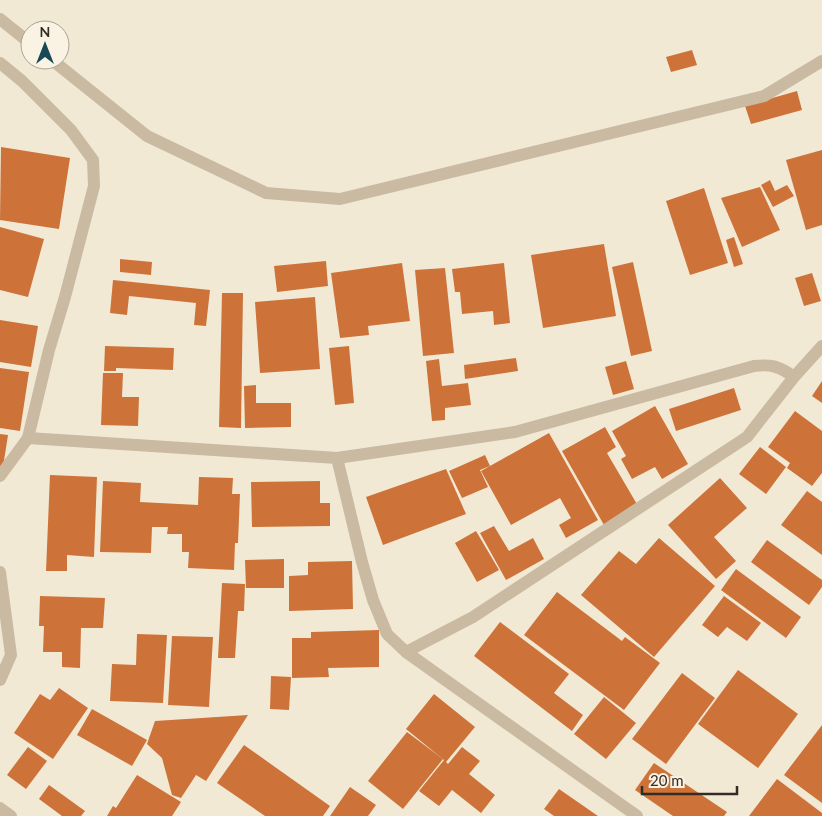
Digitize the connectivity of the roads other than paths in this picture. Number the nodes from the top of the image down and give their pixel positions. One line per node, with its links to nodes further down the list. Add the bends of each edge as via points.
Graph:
1 (0, 19): 2 (street)
2 (20, 35)
3 (822, 61): 5 (street, via 764,96 340,199 266,193 240,181 147,136)
4 (0, 63): 8 (street, via 71,130 93,160 94,186)
5 (64, 70)
6 (822, 346): 7 (street)
7 (794, 377): 9 (street, via 770,364 754,366 515,432); 12 (street, via 747,438 473,617)
8 (28, 438): 9 (street); 10 (street)
9 (337, 458): 12 (street, via 373,600 387,634)
10 (0, 476)
11 (0, 572): 13 (street, via 11,655)
12 (406, 652): 16 (street)
13 (0, 680)
14 (0, 808): 15 (street)
15 (11, 816)
16 (638, 816)

